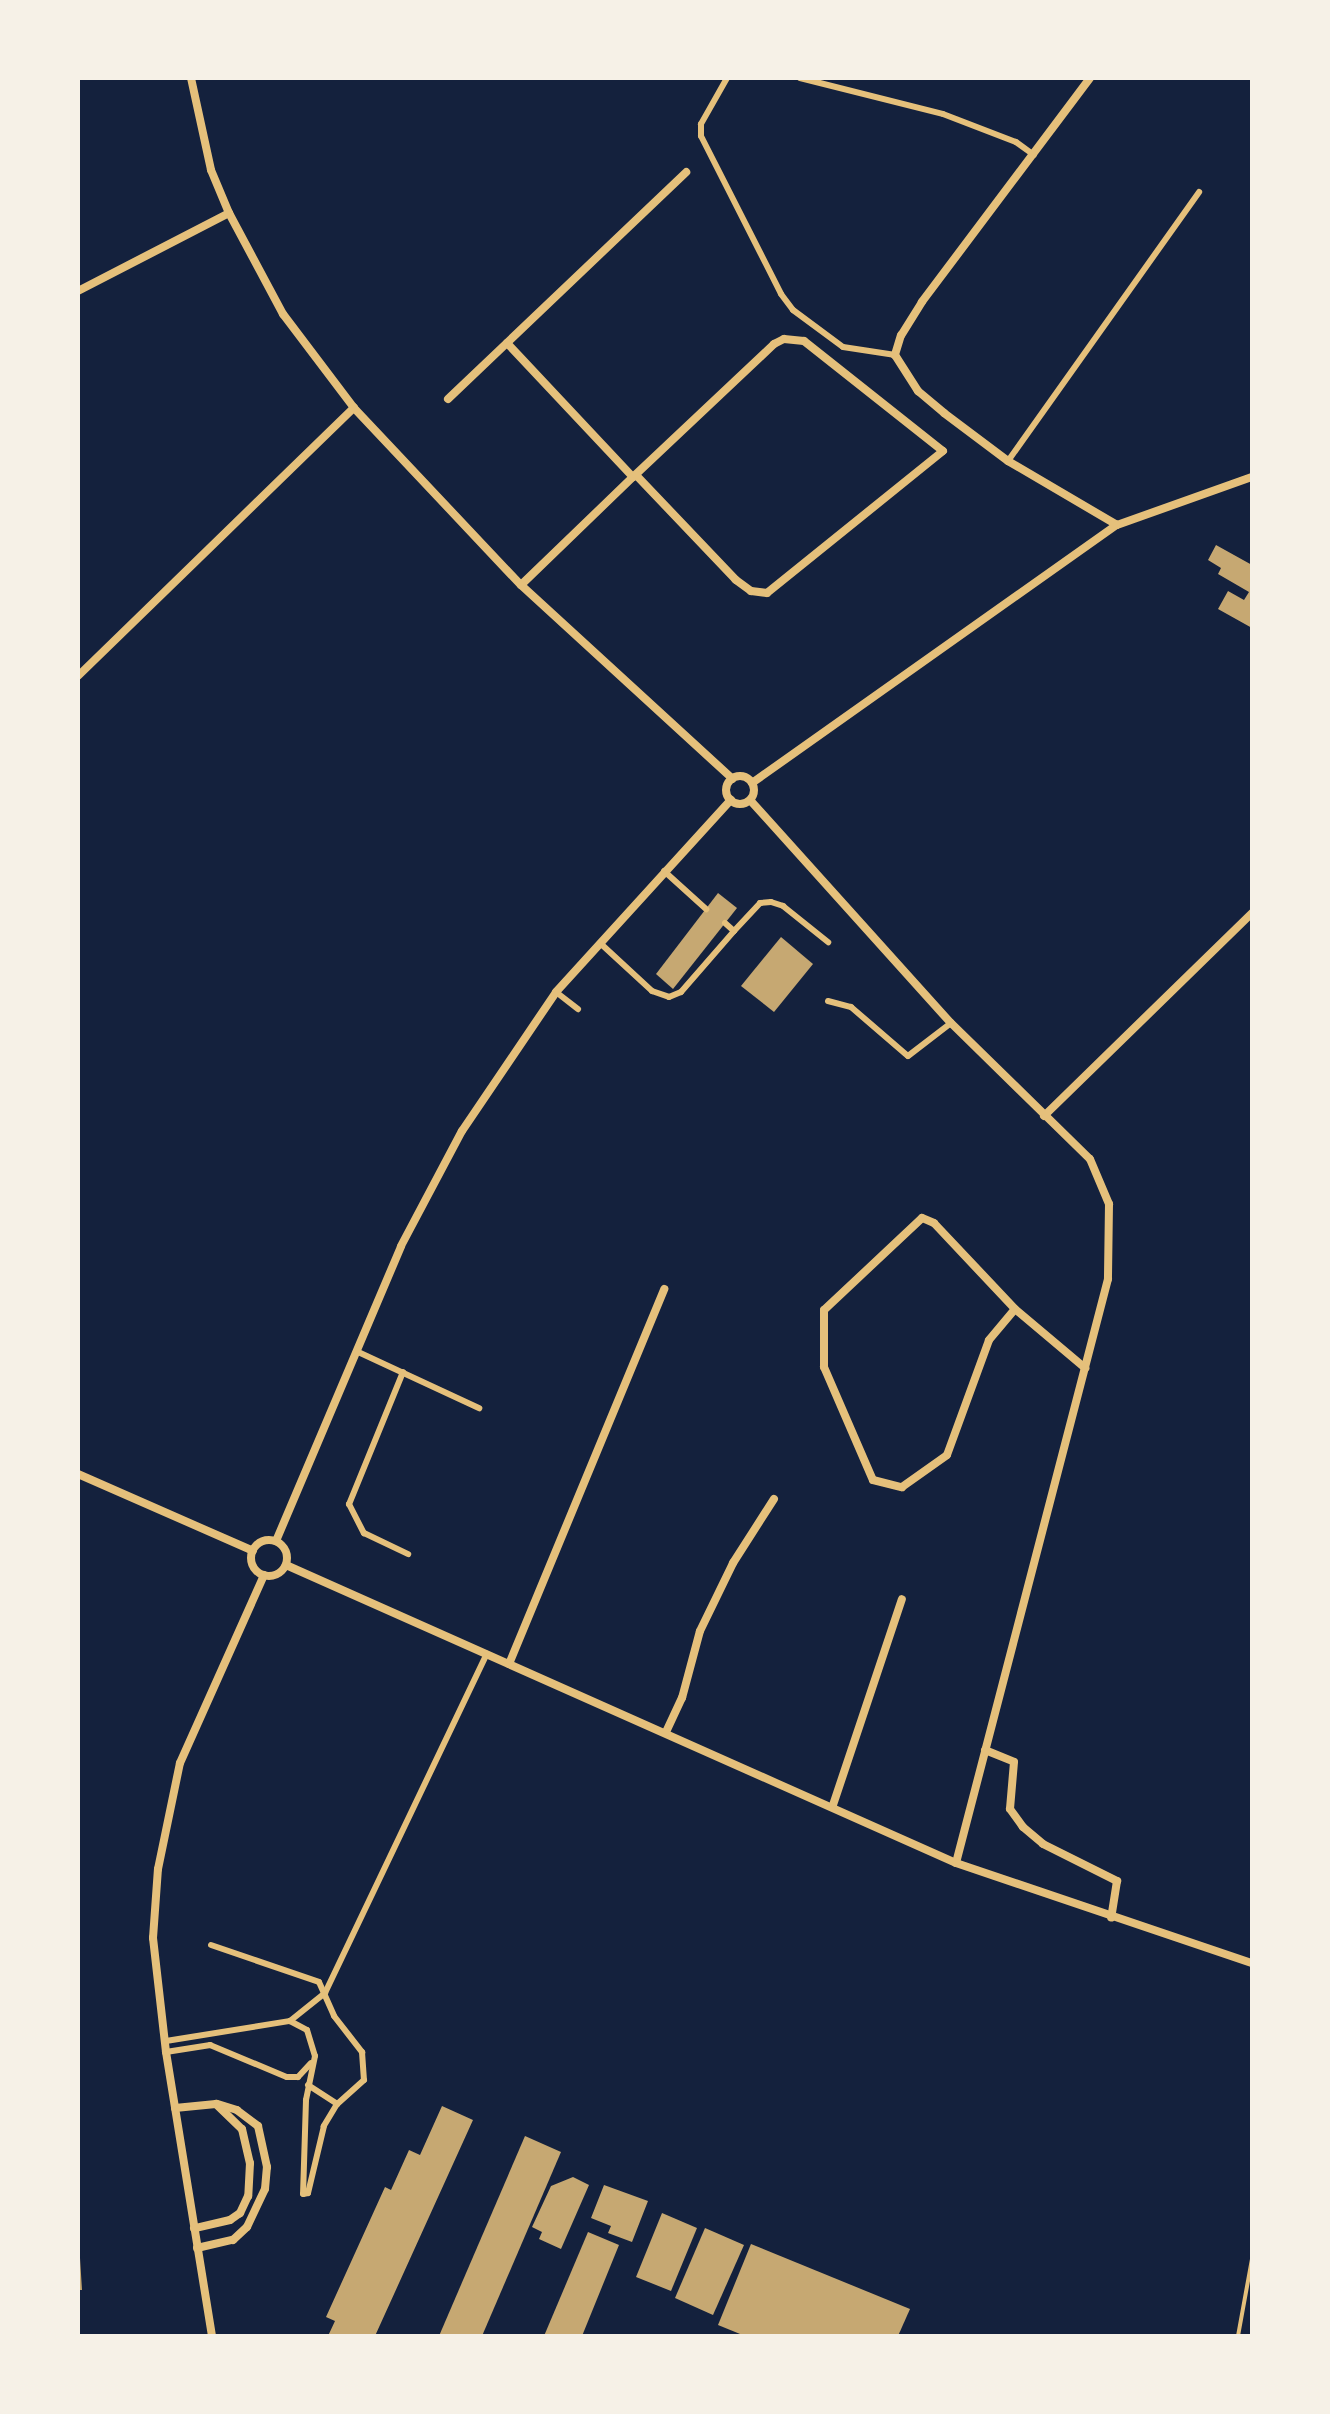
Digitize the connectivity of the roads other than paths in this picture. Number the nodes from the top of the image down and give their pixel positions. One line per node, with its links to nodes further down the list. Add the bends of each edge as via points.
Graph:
1 (191, 78): 8 (street, via 211,170)
2 (727, 78): 11 (lane, via 701,124 701,136 781,294 793,310 843,347)
3 (800, 78): 5 (lane, via 943,114 1016,142)
4 (1090, 78): 5 (street)
5 (1034, 155): 11 (street, via 922,302)
6 (686, 172): 10 (street)
7 (1199, 192): 14 (lane)
8 (229, 213): 9 (street); 13 (street, via 283,314)
9 (78, 291)
10 (507, 343): 12 (street); 15 (street)
11 (895, 355): 14 (street, via 918,391)
12 (448, 399)
13 (354, 408): 18 (street); 19 (street)
14 (1008, 461): 17 (street)
15 (634, 476): 15 (street, via 736,580 751,591 767,593 943,451 804,341 784,339); 18 (street)
16 (1252, 477): 17 (street)
17 (1117, 525): 21 (street)
18 (521, 585): 20 (street)
19 (78, 676)
20 (733, 779): 21 (street); 22 (street, via 727,790)
21 (752, 783): 23 (street)
22 (731, 800): 23 (street); 24 (street)
23 (750, 800): 34 (street)
24 (664, 871): 25 (lane); 30 (street)
25 (706, 909)
26 (1252, 913): 35 (street)
27 (725, 923): 28 (lane)
28 (734, 931): 29 (lane, via 760,903 771,902); 30 (lane, via 681,992 669,997 652,991)
29 (828, 942)
30 (600, 943): 31 (street)
31 (556, 992): 33 (lane); 38 (street, via 462,1131 401,1246)
32 (828, 1001): 34 (lane, via 851,1007 908,1056)
33 (578, 1009)
34 (951, 1023): 35 (street)
35 (1044, 1116): 39 (street, via 1090,1159 1109,1204 1108,1279)
36 (664, 1289): 51 (street)
37 (1015, 1309): 37 (street, via 989,1340 947,1455 902,1487 873,1480 824,1367 824,1310 922,1218 934,1223); 39 (street)
38 (356, 1351): 40 (lane); 44 (street)
39 (1085, 1368): 53 (street)
40 (403, 1372): 41 (lane); 46 (lane, via 349,1504 364,1533)
41 (479, 1408)
42 (78, 1474): 45 (street)
43 (774, 1499): 52 (street, via 733,1563 700,1631 682,1698)
44 (276, 1541): 45 (street, via 264,1541); 47 (street, via 286,1553)
45 (253, 1551): 48 (street, via 253,1566)
46 (408, 1554)
47 (286, 1565): 48 (street, via 277,1574); 50 (street)
48 (264, 1575): 61 (street, via 180,1763 166,1814 153,1938)
49 (902, 1599): 54 (street)
50 (487, 1654): 51 (street); 59 (lane)
51 (509, 1664): 52 (street)
52 (666, 1732): 54 (street)
53 (985, 1750): 55 (street); 56 (street, via 1014,1762 1010,1809 1023,1827 1043,1844 1106,1871 1117,1881)
54 (833, 1805): 55 (street)
55 (956, 1863): 56 (street)
56 (1111, 1918): 58 (street)
57 (211, 1945): 59 (lane, via 309,1976)
58 (1252, 1963)
59 (325, 1993): 60 (lane); 66 (lane, via 334,2016 357,2042 364,2065 364,2080)
60 (290, 2021): 61 (lane); 63 (lane, via 307,2030)
61 (166, 2041): 62 (street)
62 (166, 2052): 63 (lane, via 210,2045 287,2077 298,2077); 67 (street)
63 (315, 2056): 64 (lane)
64 (308, 2085): 66 (lane); 66 (lane, via 303,2194 308,2193 324,2126)
65 (216, 2104): 67 (street); 68 (street, via 242,2129 250,2163 248,2196 230,2220); 69 (street, via 237,2110 258,2126 267,2167 265,2189 258,2210 233,2240)
66 (337, 2104)
67 (175, 2108): 68 (street)
68 (194, 2228): 69 (street)
69 (197, 2248): 70 (street)
70 (212, 2336)

